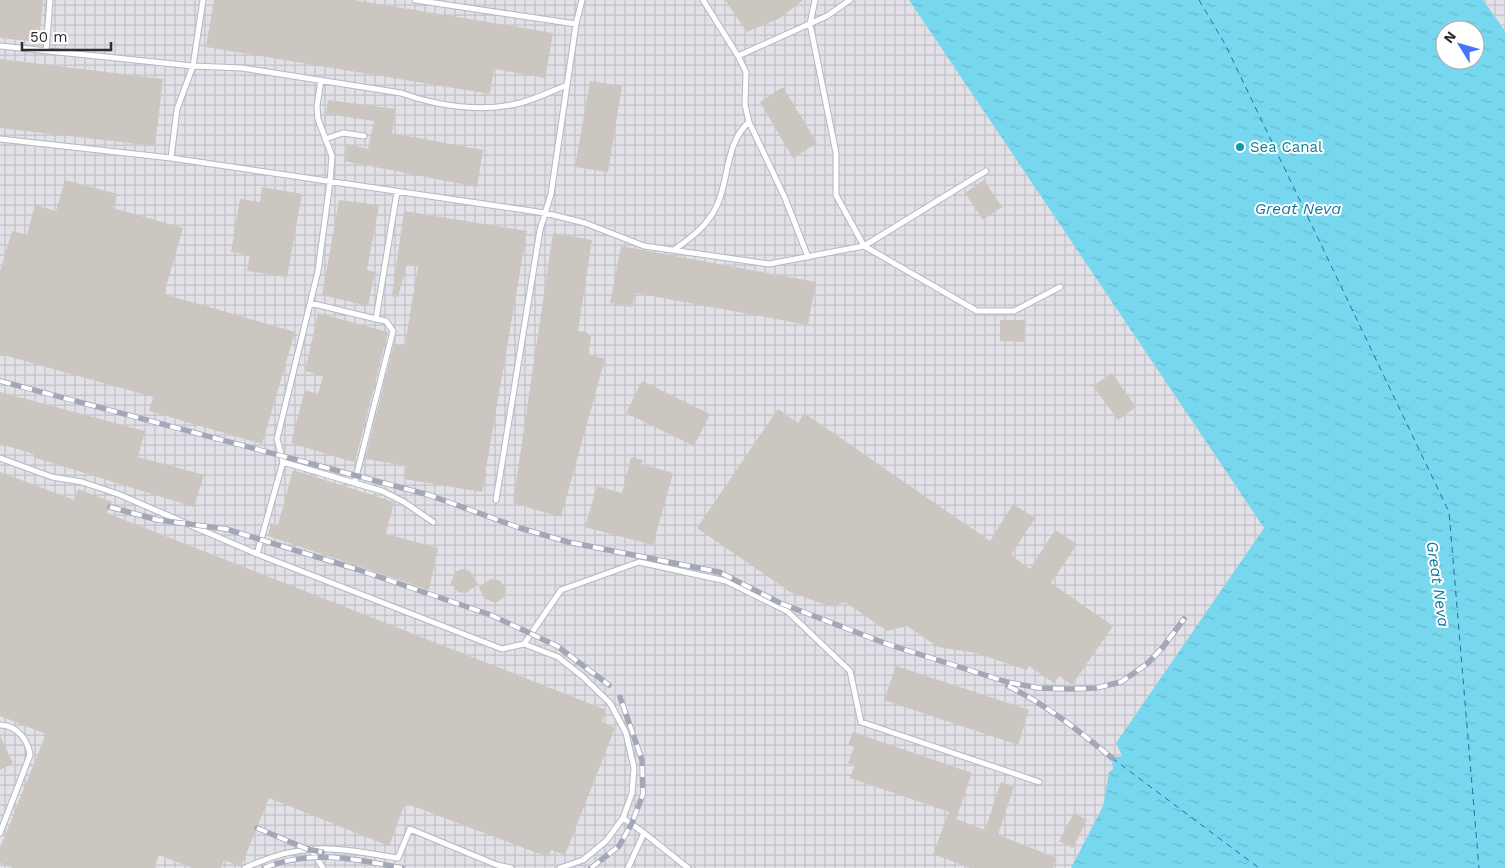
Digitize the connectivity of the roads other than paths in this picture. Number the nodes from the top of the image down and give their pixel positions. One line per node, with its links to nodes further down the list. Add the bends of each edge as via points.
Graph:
1 (50, 0): 11 (lane)
2 (203, 0): 13 (lane)
3 (415, 0): 8 (lane)
4 (582, 0): 8 (lane)
5 (703, 0): 12 (lane)
6 (815, 0): 9 (lane)
7 (850, 0): 9 (lane)
8 (576, 24): 15 (lane)
9 (810, 24): 12 (lane); 25 (lane, via 836,153 836,195)
10 (0, 46): 11 (lane)
11 (46, 51): 13 (lane)
12 (738, 56): 16 (lane, via 746,72)
13 (193, 66): 14 (lane, via 242,68); 20 (lane, via 177,110)
14 (321, 80): 15 (lane, via 401,93 422,100 478,107 522,103); 19 (lane, via 317,106)
15 (567, 85): 24 (lane)
16 (749, 122): 26 (lane, via 736,138 718,204 709,220); 27 (lane, via 785,198)
17 (364, 136): 19 (lane, via 343,133)
18 (0, 139): 20 (lane)
19 (325, 139): 22 (lane, via 332,156)
20 (171, 158): 22 (lane)
21 (986, 171): 25 (lane)
22 (330, 182): 23 (lane); 29 (lane, via 318,271)
23 (397, 192): 24 (lane); 30 (lane)
24 (545, 213): 26 (lane, via 585,223 644,246); 34 (lane)
25 (864, 246): 27 (lane); 28 (lane, via 977,311 1014,311)
26 (674, 250): 27 (lane, via 769,264)
27 (808, 257)
28 (1060, 287)
29 (310, 303): 30 (lane); 32 (lane, via 277,439)
30 (376, 319): 33 (lane, via 386,321 393,331)
31 (0, 458): 36 (lane, via 52,477 82,482 118,494)
32 (283, 462): 33 (lane); 36 (lane)
33 (355, 481): 35 (lane, via 404,502)
34 (496, 500)
35 (433, 522)
36 (257, 554): 37 (lane, via 502,648)
37 (524, 644): 39 (lane, via 561,590 640,562 726,581 787,612 850,671 861,722); 40 (lane, via 558,657 610,703 626,733 634,768 632,793)
38 (0, 726): 41 (lane, via 7,726 23,736 30,755)
39 (1039, 782)
40 (623, 818): 42 (lane); 47 (lane, via 606,841 583,860)
41 (0, 832)
42 (644, 832): 48 (lane); 49 (lane)
43 (311, 849): 44 (lane, via 287,851); 45 (lane); 46 (lane, via 328,847 398,858 410,830)
44 (244, 868)
45 (323, 868)
46 (511, 868)
47 (560, 868)
48 (628, 868)
49 (688, 868)

